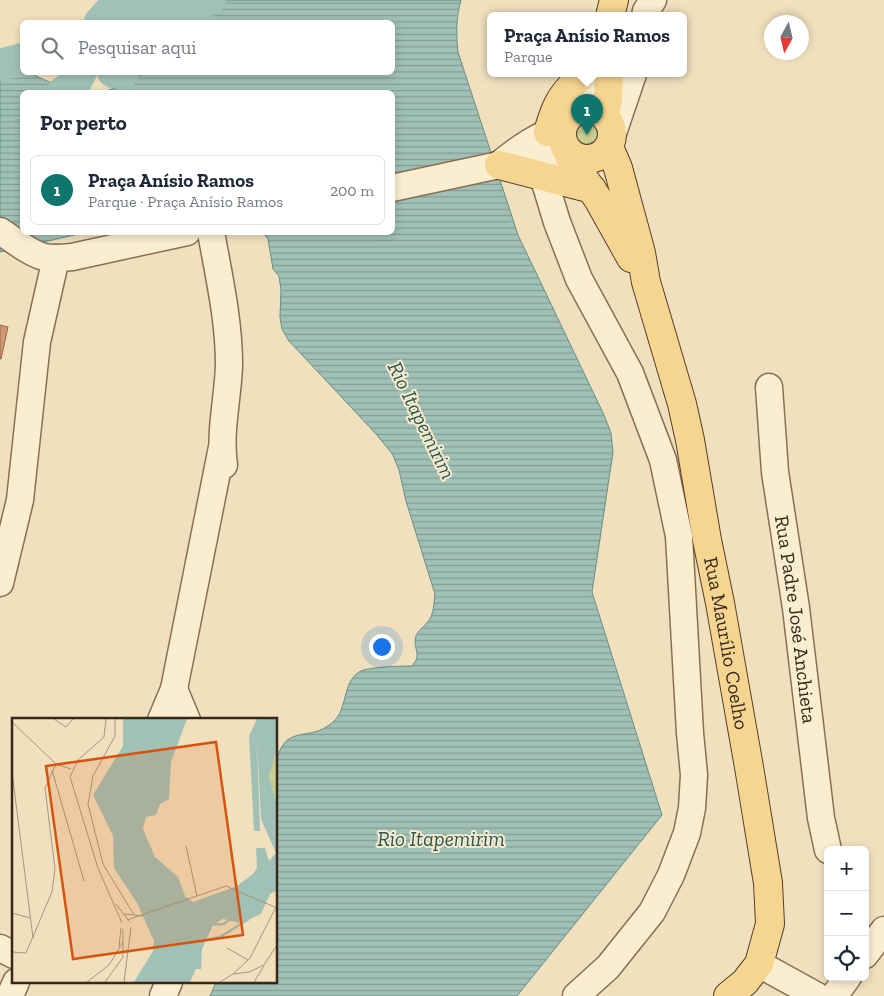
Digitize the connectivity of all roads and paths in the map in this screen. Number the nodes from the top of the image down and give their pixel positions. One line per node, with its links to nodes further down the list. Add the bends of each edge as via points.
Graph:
1 (609, 77): 4 (main road)
2 (631, 77): 4 (street)
3 (572, 117): 4 (main road, via 575,112 585,109 596,110); 4 (main road, via 591,159 601,155); 5 (street); 5 (street, via 538,159); 8 (main road)
4 (609, 131): 13 (main road)
5 (494, 166): 6 (main road); 7 (street)
6 (543, 176): 8 (main road); 32 (street, via 579,279 630,373 663,460 679,536 694,775 687,833 652,912 608,967)
7 (395, 187)
8 (592, 189): 13 (main road)
9 (0, 231): 12 (street)
10 (174, 235): 12 (street, via 72,258)
11 (211, 235): 15 (street, via 227,314 229,366)
12 (44, 255): 17 (street, via 20,500)
13 (646, 282): 26 (main road, Rua Maurílio Coelho, via 690,440 749,766 768,883 770,924)
14 (769, 387): 21 (street, Rua Padre José Anchieta, via 775,472)
15 (222, 447): 16 (street); 18 (street)
16 (228, 493)
17 (0, 583)
18 (174, 689): 19 (street); 20 (street)
19 (162, 718)
20 (186, 718)
21 (827, 846)
22 (884, 930): 24 (street)
23 (0, 948): 25 (street)
24 (869, 949)
25 (12, 954)
26 (759, 964): 33 (main road, Rua Maurílio Coelho); 34 (street)
27 (845, 981): 35 (street)
28 (15, 984): 30 (street)
29 (168, 984): 31 (street)
30 (10, 996)
31 (163, 996)
32 (576, 996)
33 (728, 996)
34 (817, 996)
35 (834, 996)

